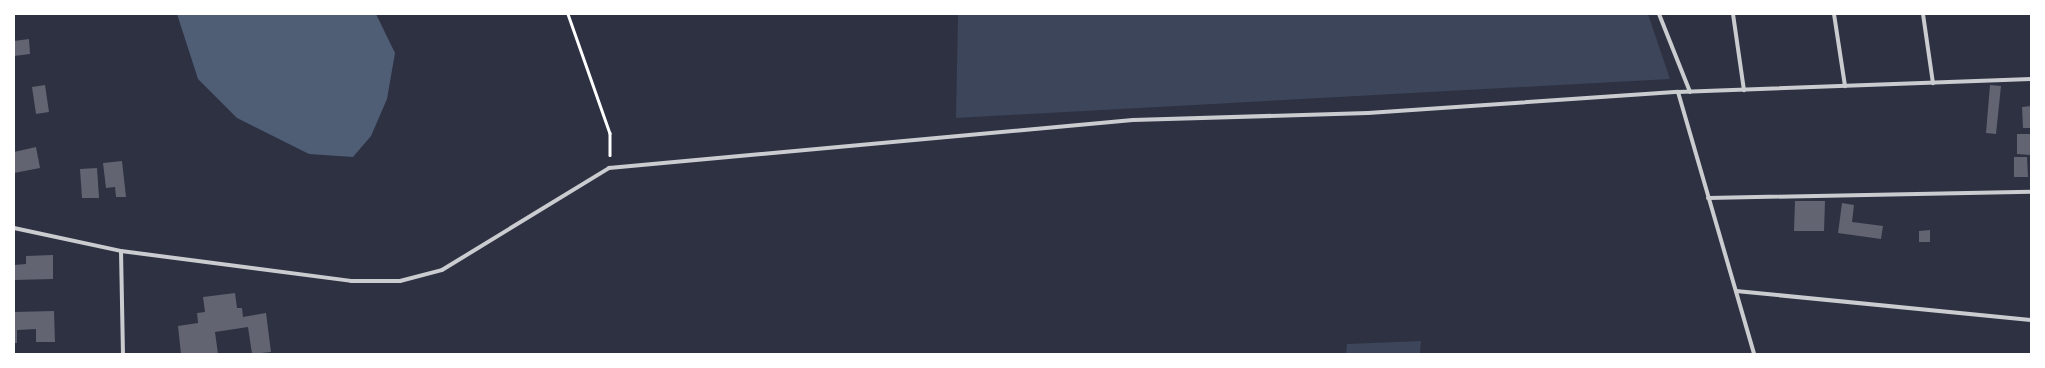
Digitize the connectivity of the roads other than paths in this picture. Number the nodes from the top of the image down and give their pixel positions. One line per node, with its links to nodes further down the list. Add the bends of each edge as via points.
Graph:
1 (1659, 14): 10 (street)
2 (1732, 14): 8 (street)
3 (1834, 14): 7 (street)
4 (1923, 14): 6 (street)
5 (2031, 79): 6 (street)
6 (1933, 83): 7 (street)
7 (1845, 86): 8 (street)
8 (1744, 90): 10 (street)
9 (1678, 92): 10 (street); 12 (street); 14 (street, via 1368,114 1133,120 610,168 442,270 400,281 351,281)
10 (1690, 92)
11 (2031, 192): 12 (street)
12 (1708, 198): 15 (street)
13 (14, 228): 14 (street)
14 (121, 251): 17 (street)
15 (1736, 290): 16 (street); 18 (street)
16 (2031, 320)
17 (123, 354)
18 (1754, 354)

